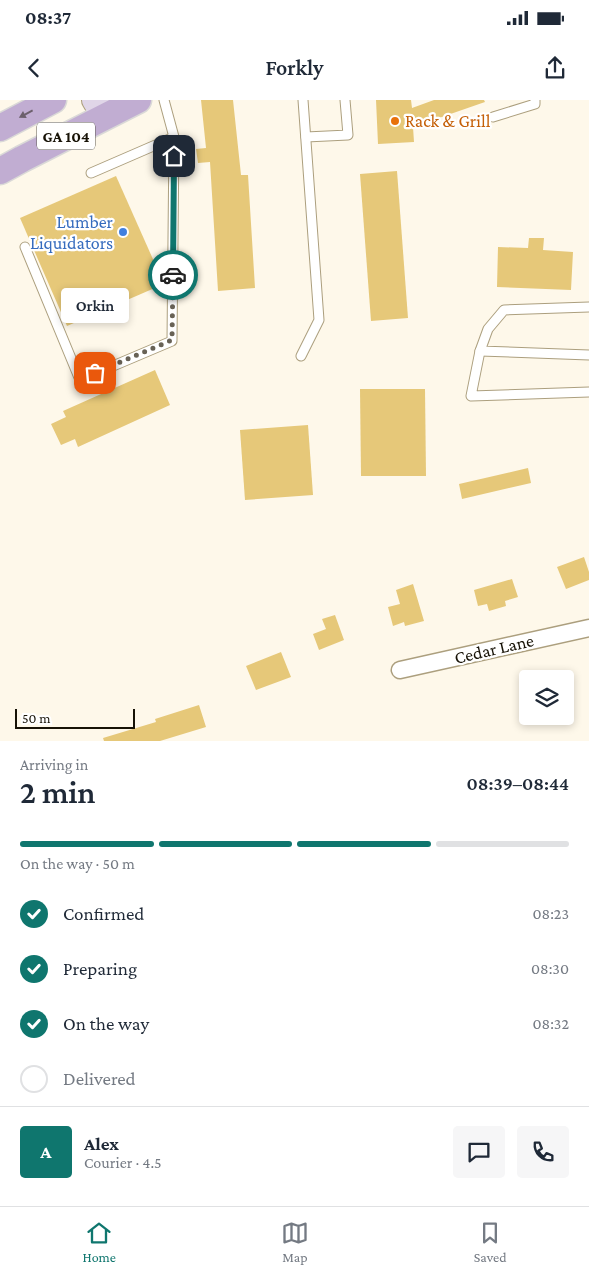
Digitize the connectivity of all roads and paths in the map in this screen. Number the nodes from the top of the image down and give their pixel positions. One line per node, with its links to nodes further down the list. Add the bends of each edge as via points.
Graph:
1 (53, 100): 9 (main road, GA 104, one-way to 9)
2 (164, 100): 10 (lane)
3 (303, 100): 11 (lane)
4 (345, 100): 11 (lane, via 348,135)
5 (535, 100): 8 (lane, via 535,104)
6 (134, 101): 7 (main road, GA 104)
7 (99, 108): 12 (main road, GA 104)
8 (493, 117)
9 (0, 128)
10 (174, 137): 13 (lane); 14 (lane, via 172,340 80,380)
11 (306, 137): 18 (lane, via 319,320)
12 (0, 171)
13 (91, 174)
14 (25, 247)
15 (589, 307): 16 (lane, via 504,310 488,329)
16 (480, 351): 17 (lane); 19 (lane, via 471,396)
17 (589, 355)
18 (301, 356)
19 (589, 392)
20 (589, 628): 21 (street, Cedar Lane)
21 (400, 670)

